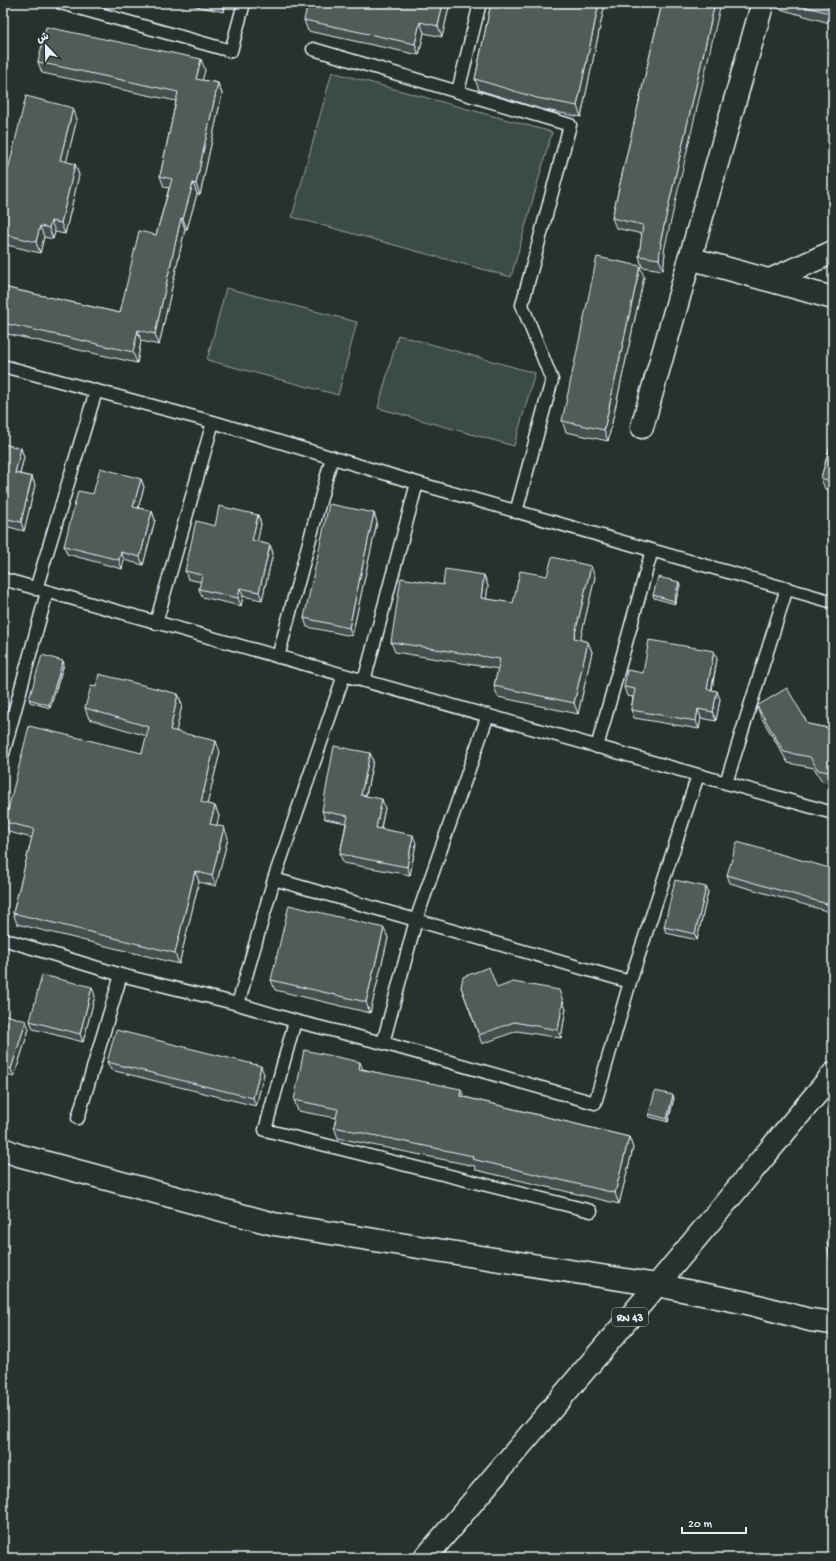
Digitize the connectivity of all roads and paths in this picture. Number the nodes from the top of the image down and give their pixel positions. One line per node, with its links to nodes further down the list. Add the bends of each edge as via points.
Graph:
1 (61, 3): 2 (lane, via 231,50)
2 (244, 3)
3 (480, 3): 6 (lane)
4 (761, 9): 8 (street)
5 (313, 49): 6 (lane)
6 (458, 92): 17 (lane, via 570,125 522,305 552,380)
7 (833, 252): 9 (street)
8 (689, 258): 9 (street); 14 (street)
9 (770, 280): 10 (street)
10 (833, 298)
11 (3, 366): 12 (lane)
12 (96, 391): 13 (lane); 21 (lane)
13 (213, 422): 15 (lane); 23 (lane)
14 (642, 427)
15 (332, 457): 16 (lane); 24 (lane)
16 (418, 483): 17 (lane); 26 (lane)
17 (516, 512): 18 (lane)
18 (652, 550): 20 (lane); 28 (lane)
19 (3, 579): 21 (lane)
20 (787, 588): 22 (lane); 31 (lane)
21 (42, 590): 23 (lane); 29 (lane)
22 (833, 602)
23 (156, 622): 24 (lane)
24 (278, 657): 25 (lane)
25 (344, 675): 26 (lane); 33 (lane)
26 (364, 681): 27 (lane)
27 (488, 716): 28 (lane); 34 (lane)
28 (597, 747): 30 (lane)
29 (3, 754)
30 (698, 775): 31 (lane); 37 (lane)
31 (726, 783): 32 (lane)
32 (833, 813)
33 (274, 879): 34 (lane); 38 (lane)
34 (416, 920): 37 (lane); 40 (lane)
35 (3, 939): 36 (lane)
36 (121, 975): 38 (lane); 42 (lane)
37 (630, 982): 40 (lane, via 595,1103)
38 (238, 1004): 39 (lane)
39 (295, 1021): 40 (lane); 44 (lane, via 265,1130)
40 (383, 1043)
41 (833, 1074): 45 (street, RN 43)
42 (78, 1118)
43 (3, 1149): 45 (street, via 274,1224)
44 (591, 1210)
45 (657, 1285): 46 (street); 47 (street, RN 43)
46 (833, 1323)
47 (425, 1558)

